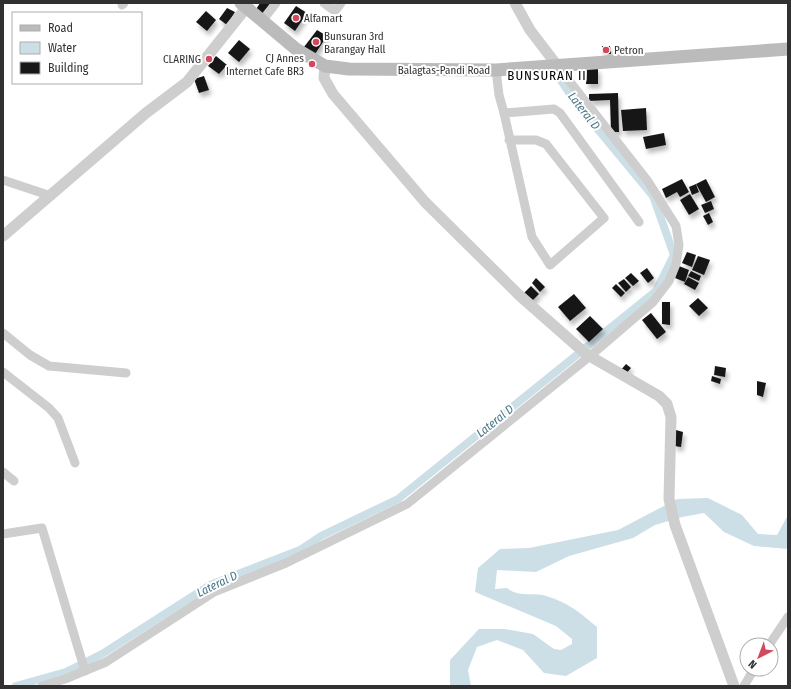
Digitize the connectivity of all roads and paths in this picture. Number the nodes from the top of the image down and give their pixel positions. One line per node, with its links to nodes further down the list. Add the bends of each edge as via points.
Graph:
1 (276, 3): 6 (street)
2 (324, 3): 3 (street, via 335,11)
3 (340, 3)
4 (514, 3): 8 (street)
5 (244, 5): 6 (main road, Balagtas-Pandi Road); 14 (street, via 187,82 146,113)
6 (262, 21): 9 (main road, Balagtas-Pandi Road, via 296,49)
7 (788, 49): 8 (main road, Balagtas-Pandi Road, via 625,62)
8 (552, 64): 10 (main road, Balagtas-Pandi Road); 18 (street, via 666,207 676,226 679,245 672,275 653,302)
9 (325, 66): 10 (main road, Balagtas-Pandi Road, via 370,70); 18 (street, via 324,78 333,94 425,202 519,295)
10 (496, 70): 11 (street)
11 (504, 113): 12 (street); 15 (street, via 554,109 560,113)
12 (509, 140): 12 (street, via 532,237 550,265 604,218 546,144 536,140)
13 (3, 180): 14 (street)
14 (51, 196): 16 (street)
15 (639, 222)
16 (3, 236)
17 (3, 333): 20 (street, via 30,355 49,366)
18 (585, 353): 27 (street, via 407,504 286,563 214,592 106,662); 30 (street, via 659,396 667,404 671,417 668,499 675,525)
19 (3, 372): 21 (street, via 58,418)
20 (126, 373)
21 (75, 463)
22 (3, 472): 23 (street)
23 (14, 481)
24 (3, 534): 27 (street, via 42,528)
25 (788, 617): 26 (street)
26 (774, 637)
27 (85, 671): 29 (street)
28 (749, 677): 31 (street)
29 (42, 686)
30 (734, 686)
31 (744, 686)

